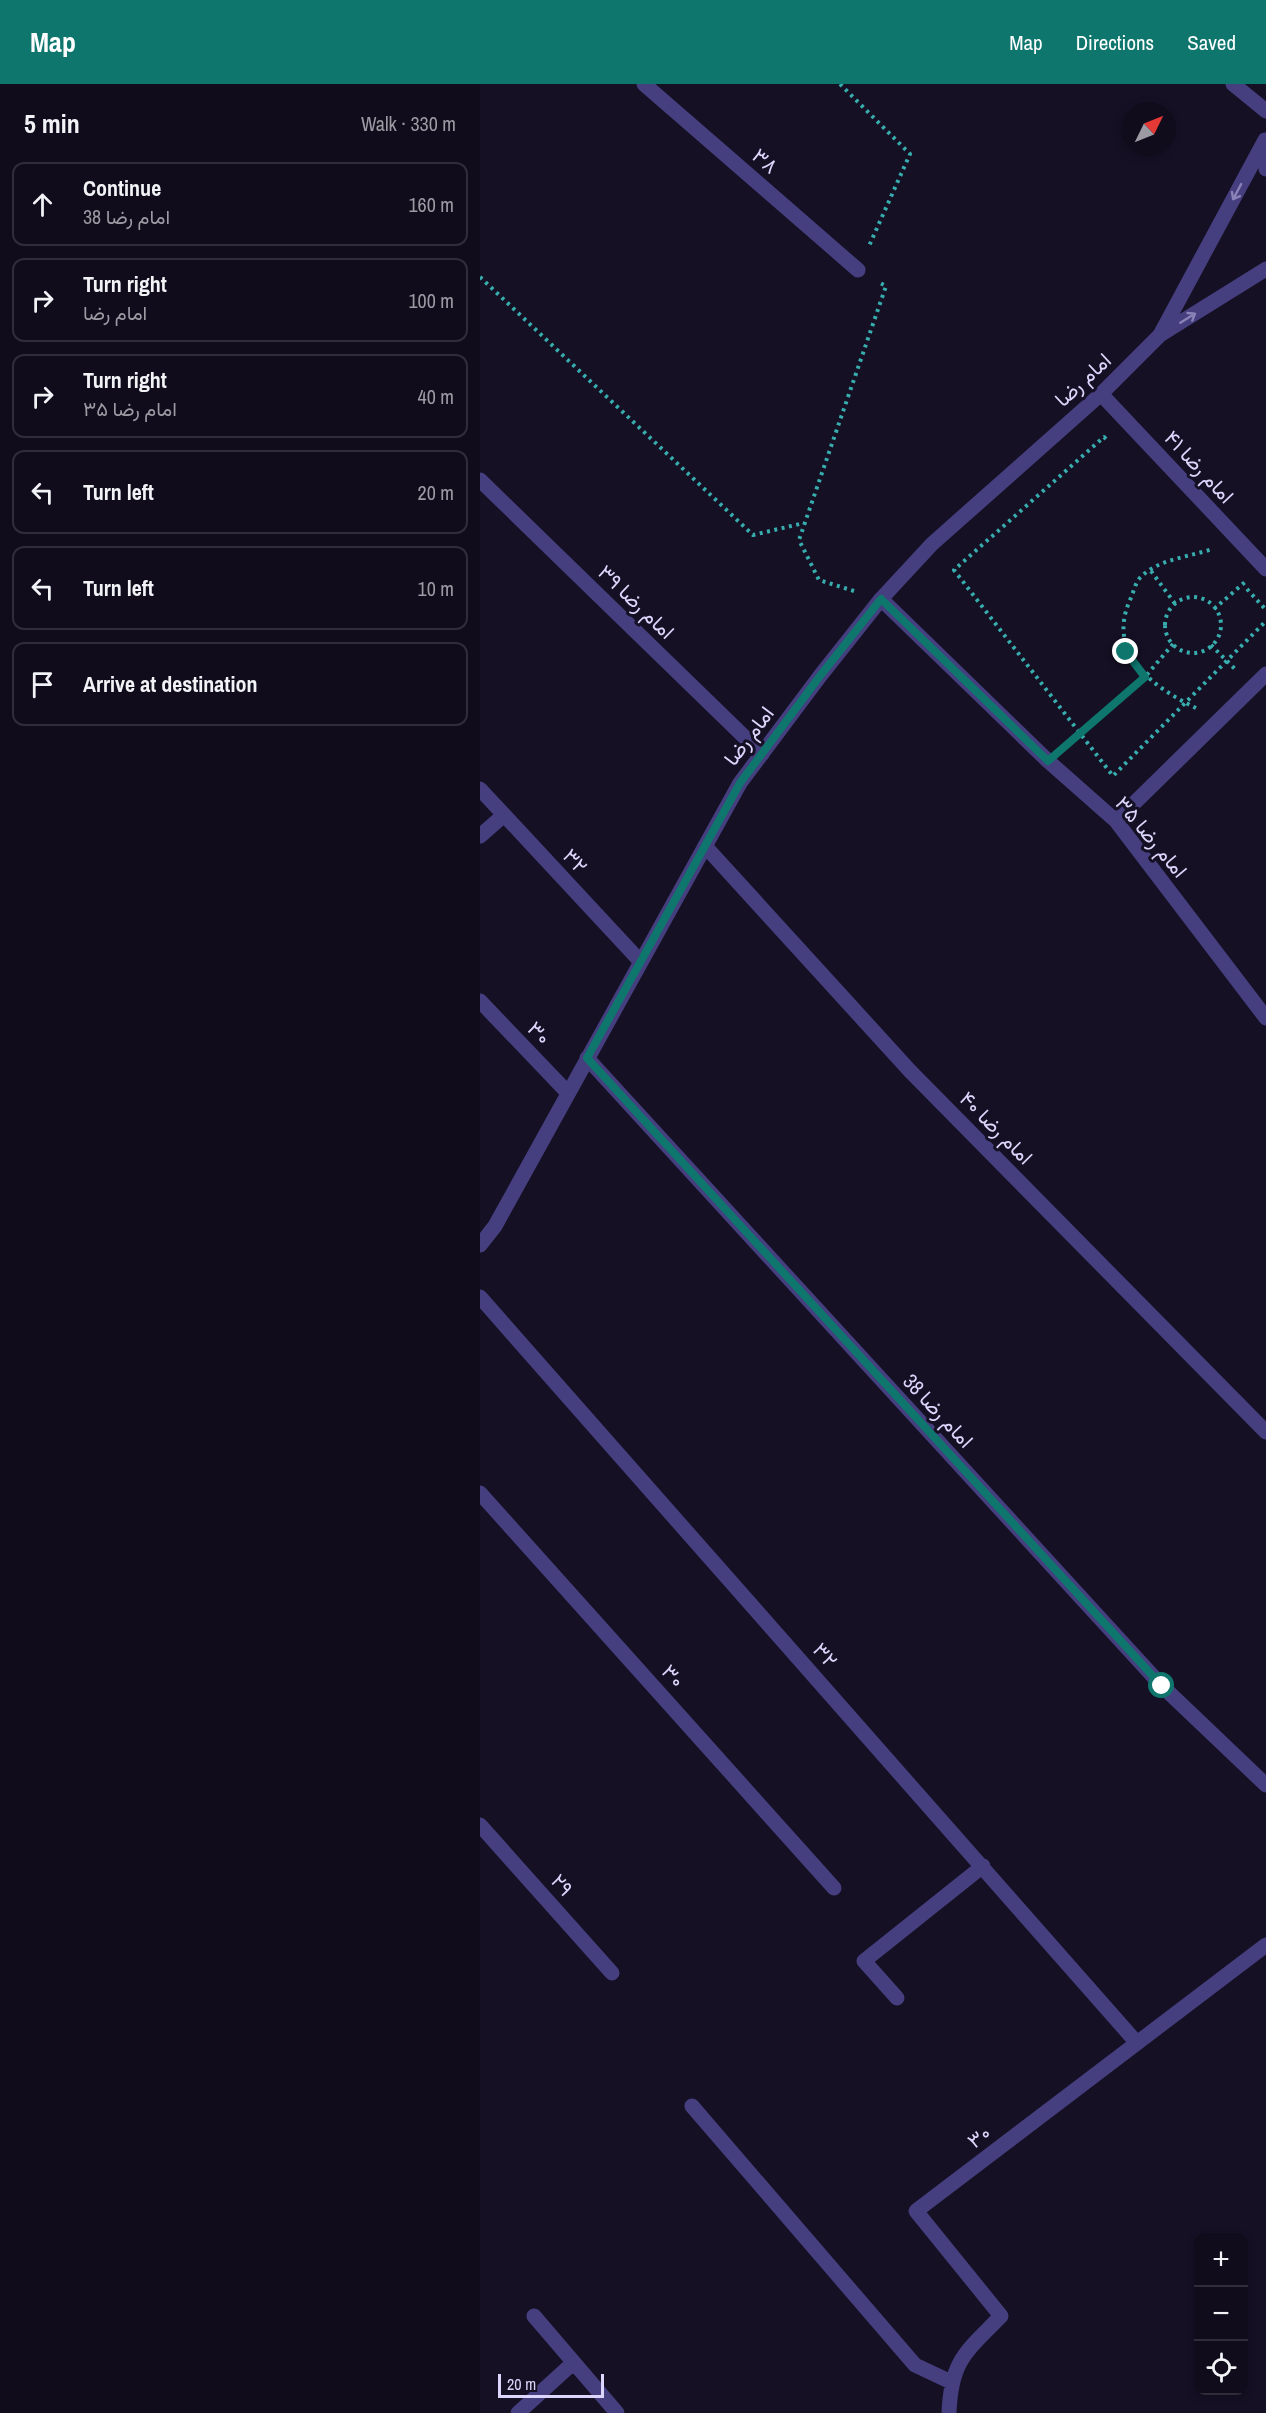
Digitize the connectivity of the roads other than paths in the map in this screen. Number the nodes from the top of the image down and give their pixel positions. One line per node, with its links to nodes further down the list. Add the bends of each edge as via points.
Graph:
1 (644, 84): 7 (street, ۳۸)
2 (1233, 84): 3 (street)
3 (1266, 111)
4 (1266, 139): 5 (street); 8 (street, one-way to 8)
5 (1266, 169)
6 (1266, 269): 8 (street, one-way to 6)
7 (858, 270)
8 (1160, 335): 9 (street, امام رضا)
9 (1101, 394): 11 (street, امام رضا ۴۱); 12 (street, امام رضا, via 932,544)
10 (480, 480): 14 (street, امام رضا ۳۹)
11 (1264, 567)
12 (881, 599): 14 (street, امام رضا); 17 (street, امام رضا ۳۵, via 1048,761)
13 (1266, 674): 17 (street)
14 (762, 754): 19 (street, امام رضا, via 740,783)
15 (480, 789): 16 (street, ۳۲)
16 (504, 815): 18 (street); 20 (street, ۳۲)
17 (1116, 821): 22 (street, امام رضا ۳۵)
18 (480, 836)
19 (705, 846): 20 (street, امام رضا); 27 (street, امام رضا ۴۰, via 910,1071)
20 (640, 961): 23 (street, امام رضا)
21 (480, 1001): 24 (street, ۳۰)
22 (1266, 1018)
23 (587, 1058): 24 (street, امام رضا); 29 (street, امام رضا 38, via 1162,1686)
24 (567, 1093): 25 (street, امام رضا, via 495,1226)
25 (480, 1245)
26 (480, 1296): 31 (street, ۳۲)
27 (1266, 1432)
28 (480, 1493): 32 (street, ۳۰)
29 (1266, 1785)
30 (480, 1825): 34 (street, ۲۹)
31 (983, 1866): 35 (street, via 864,1961); 36 (street, ۳۲)
32 (834, 1888)
33 (1266, 1945): 36 (street, ۳۰)
34 (612, 1973)
35 (897, 1998)
36 (1137, 2043): 40 (street, ۳۰, via 916,2211 1001,2316 966,2351)
37 (692, 2106): 40 (street, via 915,2365)
38 (534, 2316): 39 (street)
39 (573, 2363): 41 (street); 42 (street)
40 (951, 2382): 43 (street, ۳۰)
41 (518, 2413)
42 (617, 2413)
43 (950, 2413)

